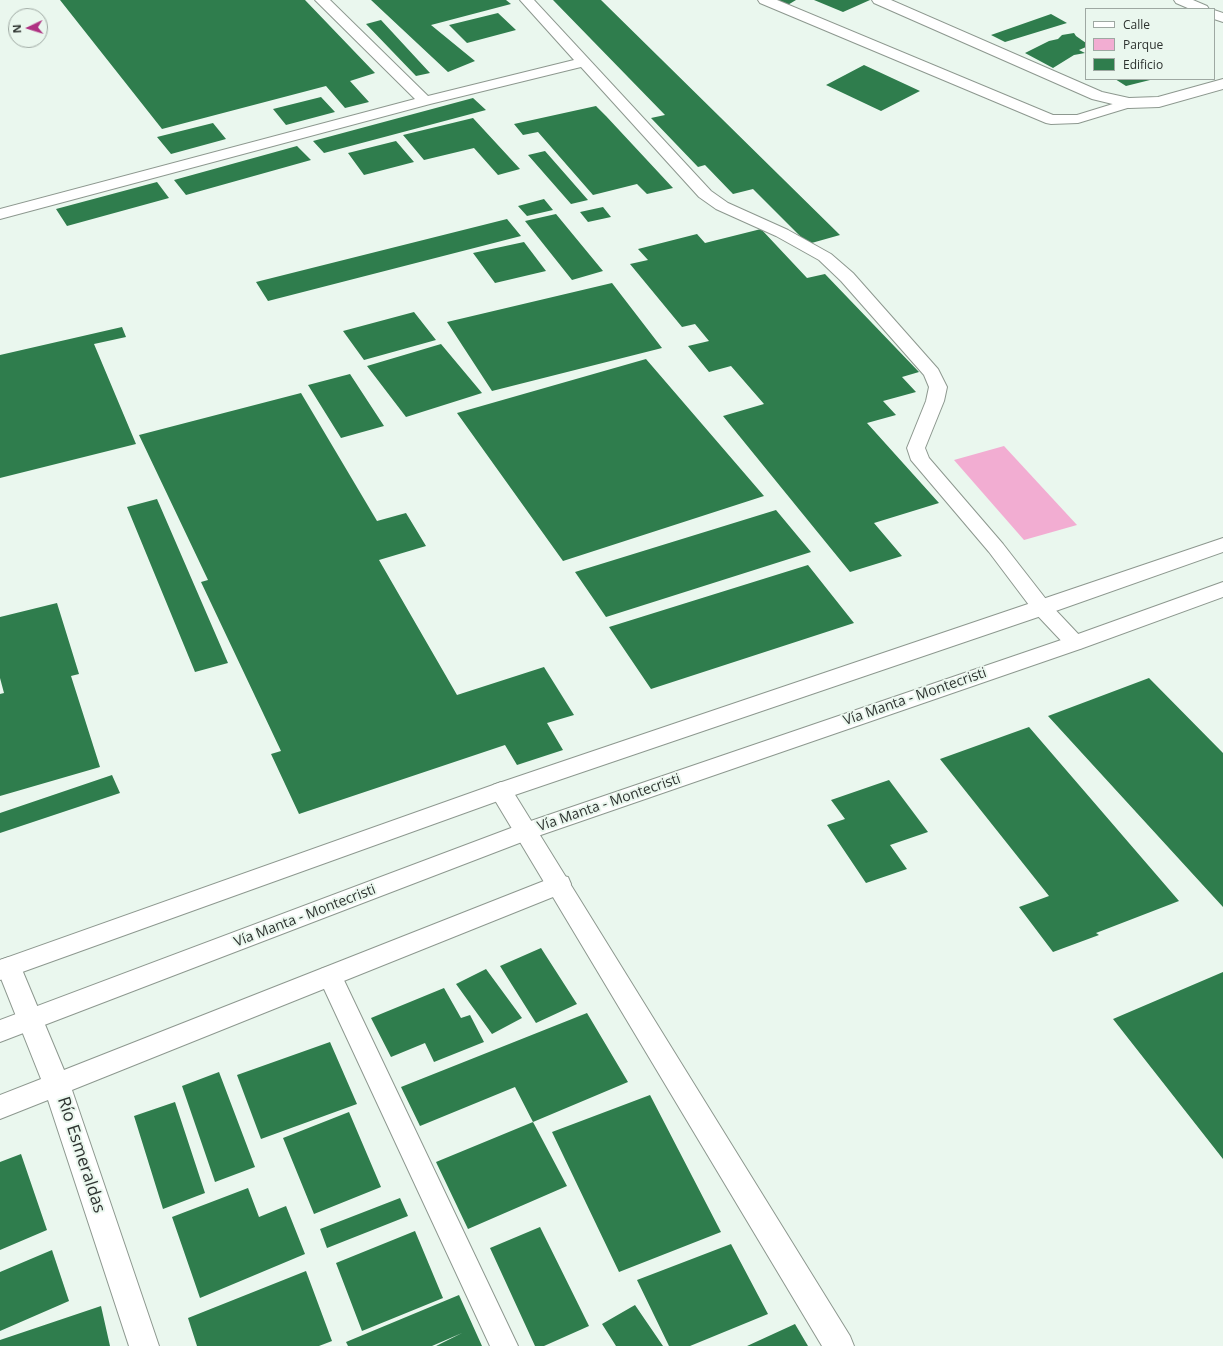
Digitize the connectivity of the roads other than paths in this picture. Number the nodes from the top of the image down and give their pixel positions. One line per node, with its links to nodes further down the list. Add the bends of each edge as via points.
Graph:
1 (322, 0): 9 (lane)
2 (527, 0): 7 (lane)
3 (765, 0): 10 (lane, via 1051,120 1078,119)
4 (879, 0): 10 (main road, via 1097,96)
5 (1181, 0): 6 (main road)
6 (1200, 8)
7 (583, 62): 9 (lane); 14 (lane, via 705,194 722,206 782,233 825,257 847,276 932,373 938,387 936,401 916,448 920,460 996,548)
8 (1223, 84): 10 (main road, via 1159,102)
9 (425, 101): 11 (lane)
10 (1129, 103)
11 (0, 214)
12 (1223, 545): 14 (main road)
13 (1223, 589): 15 (main road, Vía Manta - Montecristi)
14 (1042, 608): 15 (lane); 16 (main road)
15 (1075, 643): 17 (main road, Vía Manta - Montecristi)
16 (501, 791): 17 (main road); 19 (main road)
17 (527, 831): 18 (main road); 21 (main road, Vía Manta - Montecristi)
18 (558, 884): 20 (main road); 27 (main road)
19 (4, 969): 21 (main road, Río Esmeraldas)
20 (330, 976): 23 (main road); 26 (lane)
21 (30, 1021): 22 (main road, Vía Manta - Montecristi); 23 (main road, Río Esmeraldas)
22 (0, 1032)
23 (58, 1085): 24 (main road); 25 (main road, Río Esmeraldas)
24 (0, 1107)
25 (144, 1346)
26 (504, 1346)
27 (839, 1346)

